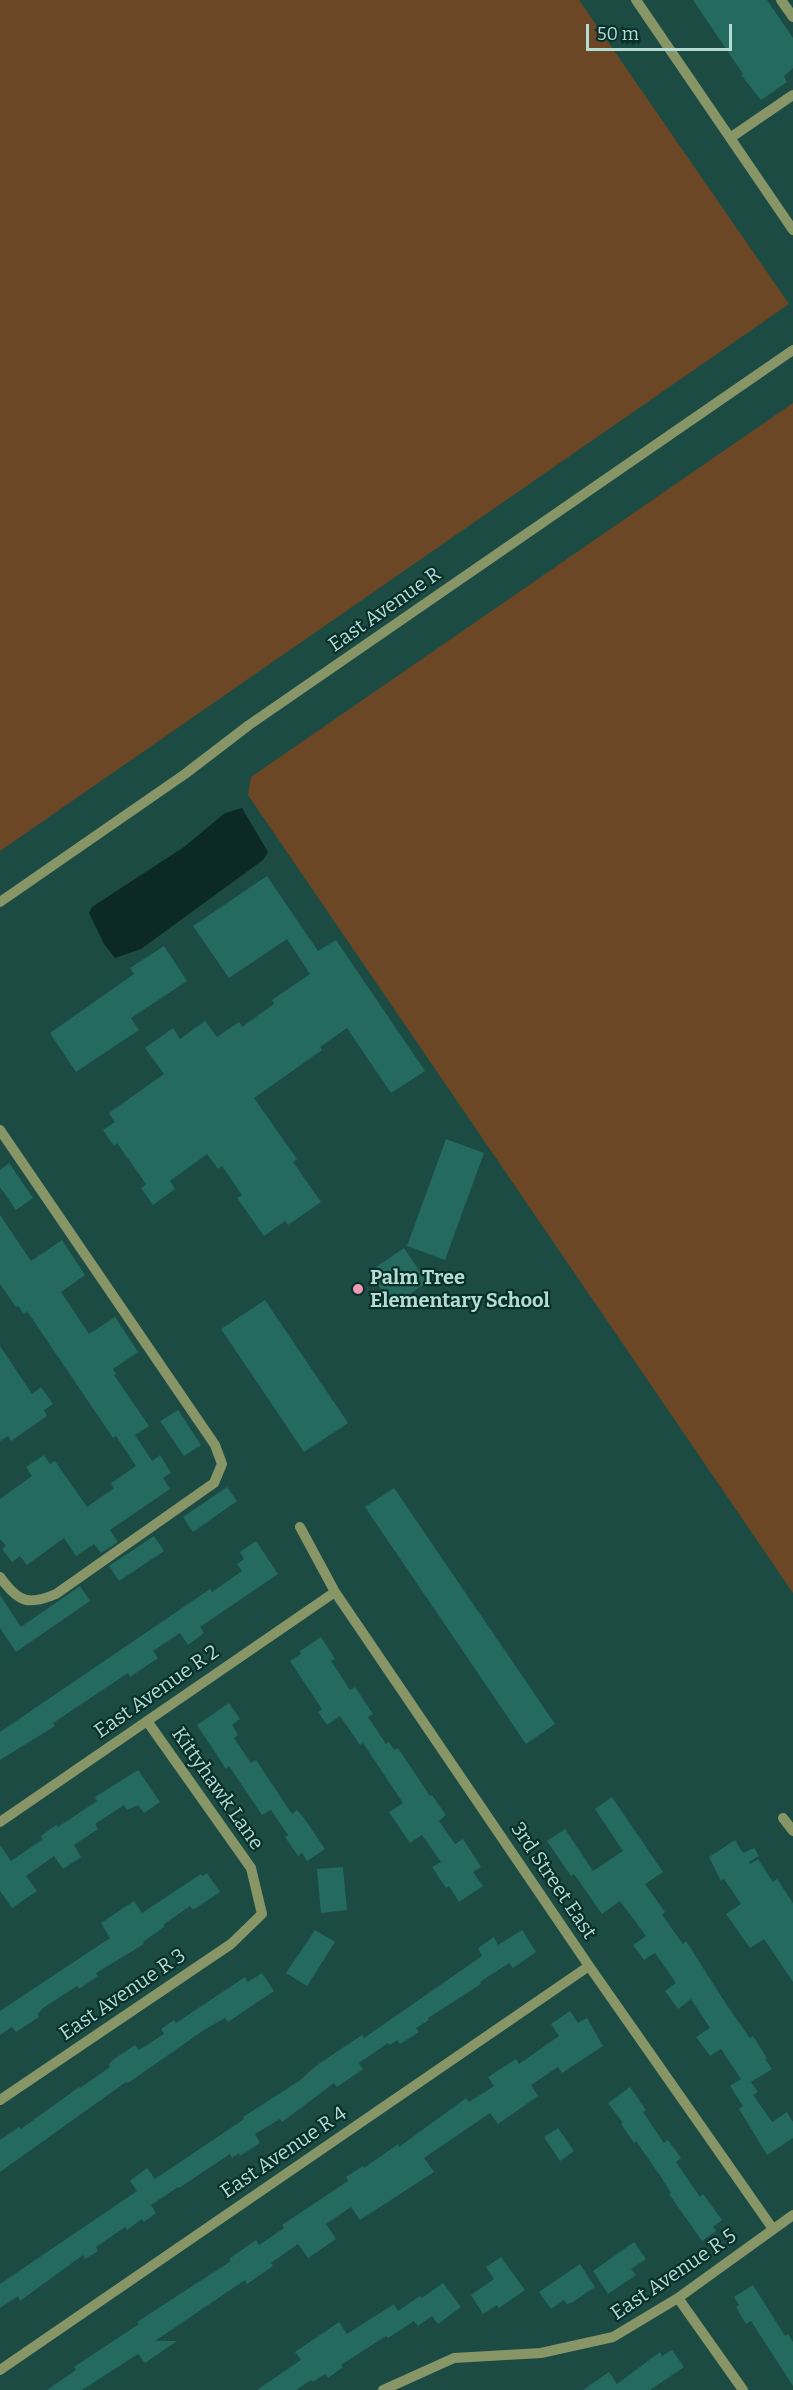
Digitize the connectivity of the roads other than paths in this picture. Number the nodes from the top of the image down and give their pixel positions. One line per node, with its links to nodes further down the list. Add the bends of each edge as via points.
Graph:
1 (636, 0): 5 (street)
2 (781, 0): 3 (street)
3 (793, 17)
4 (793, 95): 5 (street)
5 (730, 138): 6 (street)
6 (793, 230)
7 (793, 350): 8 (street, East Avenue R, via 259,718)
8 (0, 902)
9 (0, 1130): 11 (street, via 215,1445 222,1464 214,1484 56,1594 39,1601 23,1601)
10 (300, 1527): 12 (street, 3rd Street East)
11 (0, 1577)
12 (335, 1592): 13 (street, East Avenue R 2); 18 (street, 3rd Street East)
13 (147, 1721): 15 (street, East Avenue R 2); 17 (street, Kittyhawk Lane, via 251,1868)
14 (783, 1818): 16 (street)
15 (0, 1822)
16 (793, 1831)
17 (262, 1914): 19 (street, East Avenue R 3, via 231,1944)
18 (589, 1966): 21 (street, 3rd Street East); 23 (street, East Avenue R 4)
19 (0, 2100)
20 (793, 2215): 21 (street)
21 (773, 2229): 22 (street, East Avenue R 5)
22 (678, 2298): 24 (street, East Avenue R 5, via 613,2337 541,2353 454,2358); 25 (street)
23 (0, 2370)
24 (383, 2390)
25 (743, 2390)

